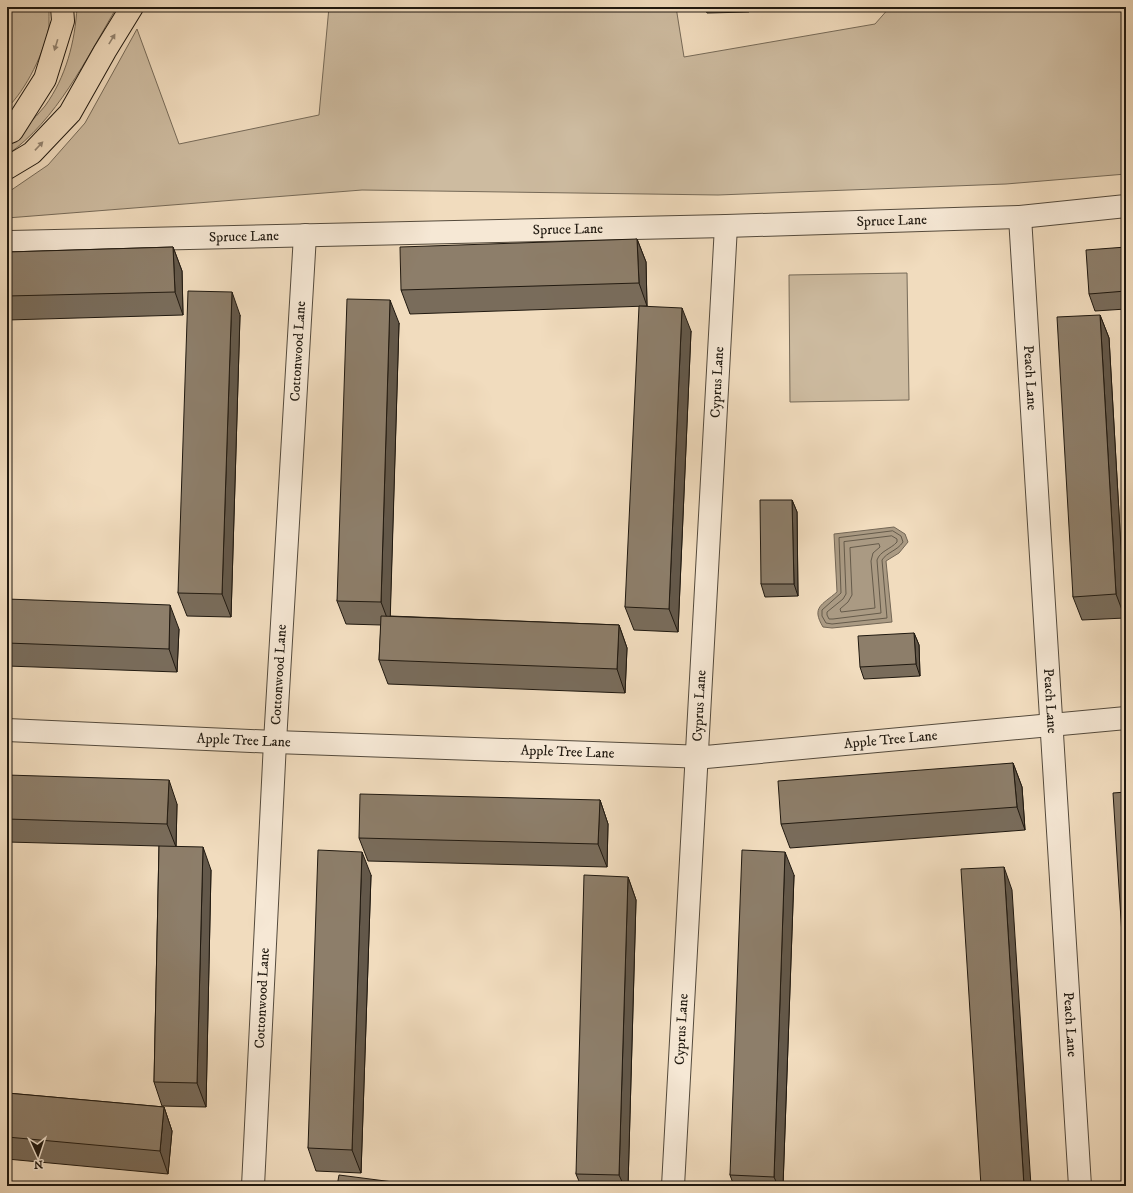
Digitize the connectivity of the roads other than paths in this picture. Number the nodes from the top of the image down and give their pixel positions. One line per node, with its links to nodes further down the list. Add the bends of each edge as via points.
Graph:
1 (62, 7): 3 (highway, one-way to 3, via 63,21 45,79 12,131)
2 (132, 7): 4 (highway, one-way to 2, via 32,153 70,113)
3 (7, 133)
4 (7, 168)
5 (1126, 206): 6 (street, Spruce Lane)
6 (1020, 217): 7 (street, Spruce Lane); 11 (street, Peach Lane)
7 (726, 226): 8 (street, Spruce Lane); 14 (street, Cyprus Lane)
8 (304, 235): 9 (street, Spruce Lane); 13 (street, Cottonwood Lane)
9 (10, 242)
10 (1126, 718): 11 (street, Apple Tree Lane)
11 (1052, 726): 14 (street, Apple Tree Lane); 17 (street, Peach Lane)
12 (7, 730): 13 (street, Apple Tree Lane)
13 (275, 742): 14 (street, Apple Tree Lane); 15 (street, Cottonwood Lane)
14 (696, 757): 16 (street, Cyprus Lane)
15 (253, 1186)
16 (673, 1186)
17 (1080, 1186)

